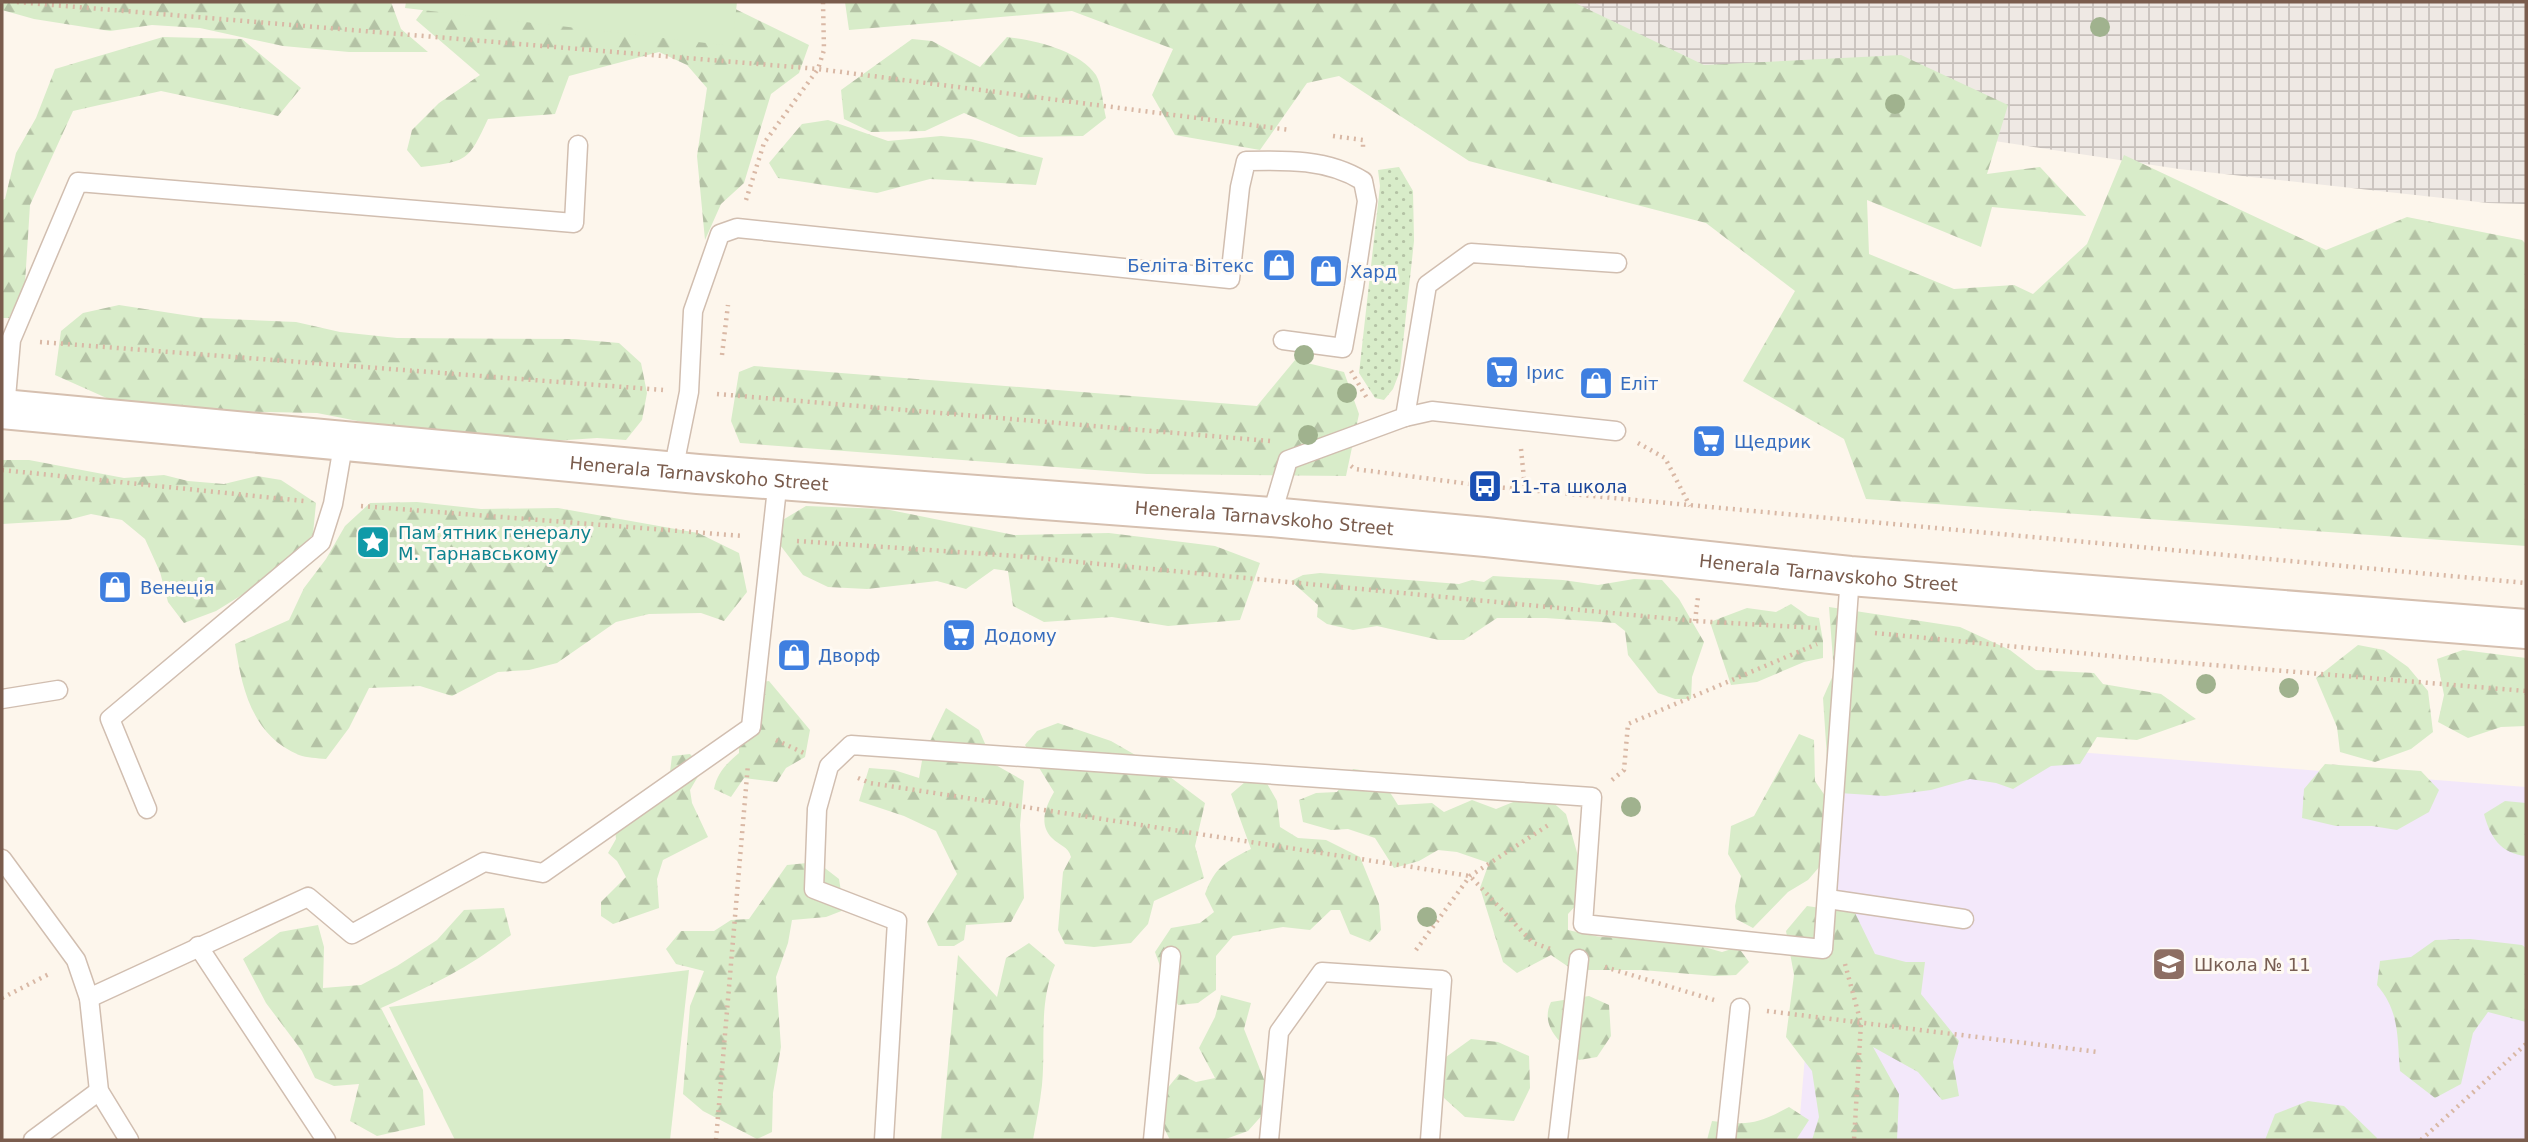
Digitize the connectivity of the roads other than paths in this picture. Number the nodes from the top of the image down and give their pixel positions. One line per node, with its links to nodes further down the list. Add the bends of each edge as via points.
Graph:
1 (578, 145): 4 (lane, via 574,223 78,182 11,340)
2 (1617, 263): 5 (lane, via 1471,253 1427,285)
3 (1283, 340): 8 (lane, via 1343,348 1367,201 1363,181 1346,170 1293,160 1246,161 1230,279 737,228 720,234 693,311 689,392)
4 (3, 409): 7 (main road, Henerala Tarnavskoho Street)
5 (1405, 417): 6 (lane, via 1432,411); 10 (lane, via 1288,460)
6 (1616, 431)
7 (344, 440): 8 (main road, Henerala Tarnavskoho Street); 15 (lane, via 333,504 320,542 110,719)
8 (673, 471): 9 (main road, Henerala Tarnavskoho Street)
9 (778, 479): 10 (main road, Henerala Tarnavskoho Street); 19 (lane, via 751,727 543,873 484,862 352,934 308,897)
10 (1271, 517): 11 (main road, Henerala Tarnavskoho Street)
11 (1850, 576): 12 (main road, Henerala Tarnavskoho Street); 17 (lane)
12 (2526, 629)
13 (58, 690): 14 (lane)
14 (2, 699)
15 (148, 809)
16 (2, 859): 22 (lane, via 76,960)
17 (1828, 899): 18 (lane); 28 (lane, via 1823,949 1583,924 1592,797 851,746 829,766 817,809 814,889 897,921)
18 (1964, 919)
19 (198, 946): 22 (lane); 27 (lane)
20 (1171, 956): 29 (lane)
21 (1579, 959): 32 (lane)
22 (89, 998): 24 (lane)
23 (1740, 1008): 33 (lane)
24 (99, 1091): 25 (lane); 26 (lane)
25 (33, 1140)
26 (129, 1140)
27 (326, 1140)
28 (884, 1140)
29 (1153, 1140)
30 (1269, 1140): 31 (lane, via 1279,1032 1322,972 1442,979)
31 (1430, 1140)
32 (1558, 1140)
33 (1727, 1140)

